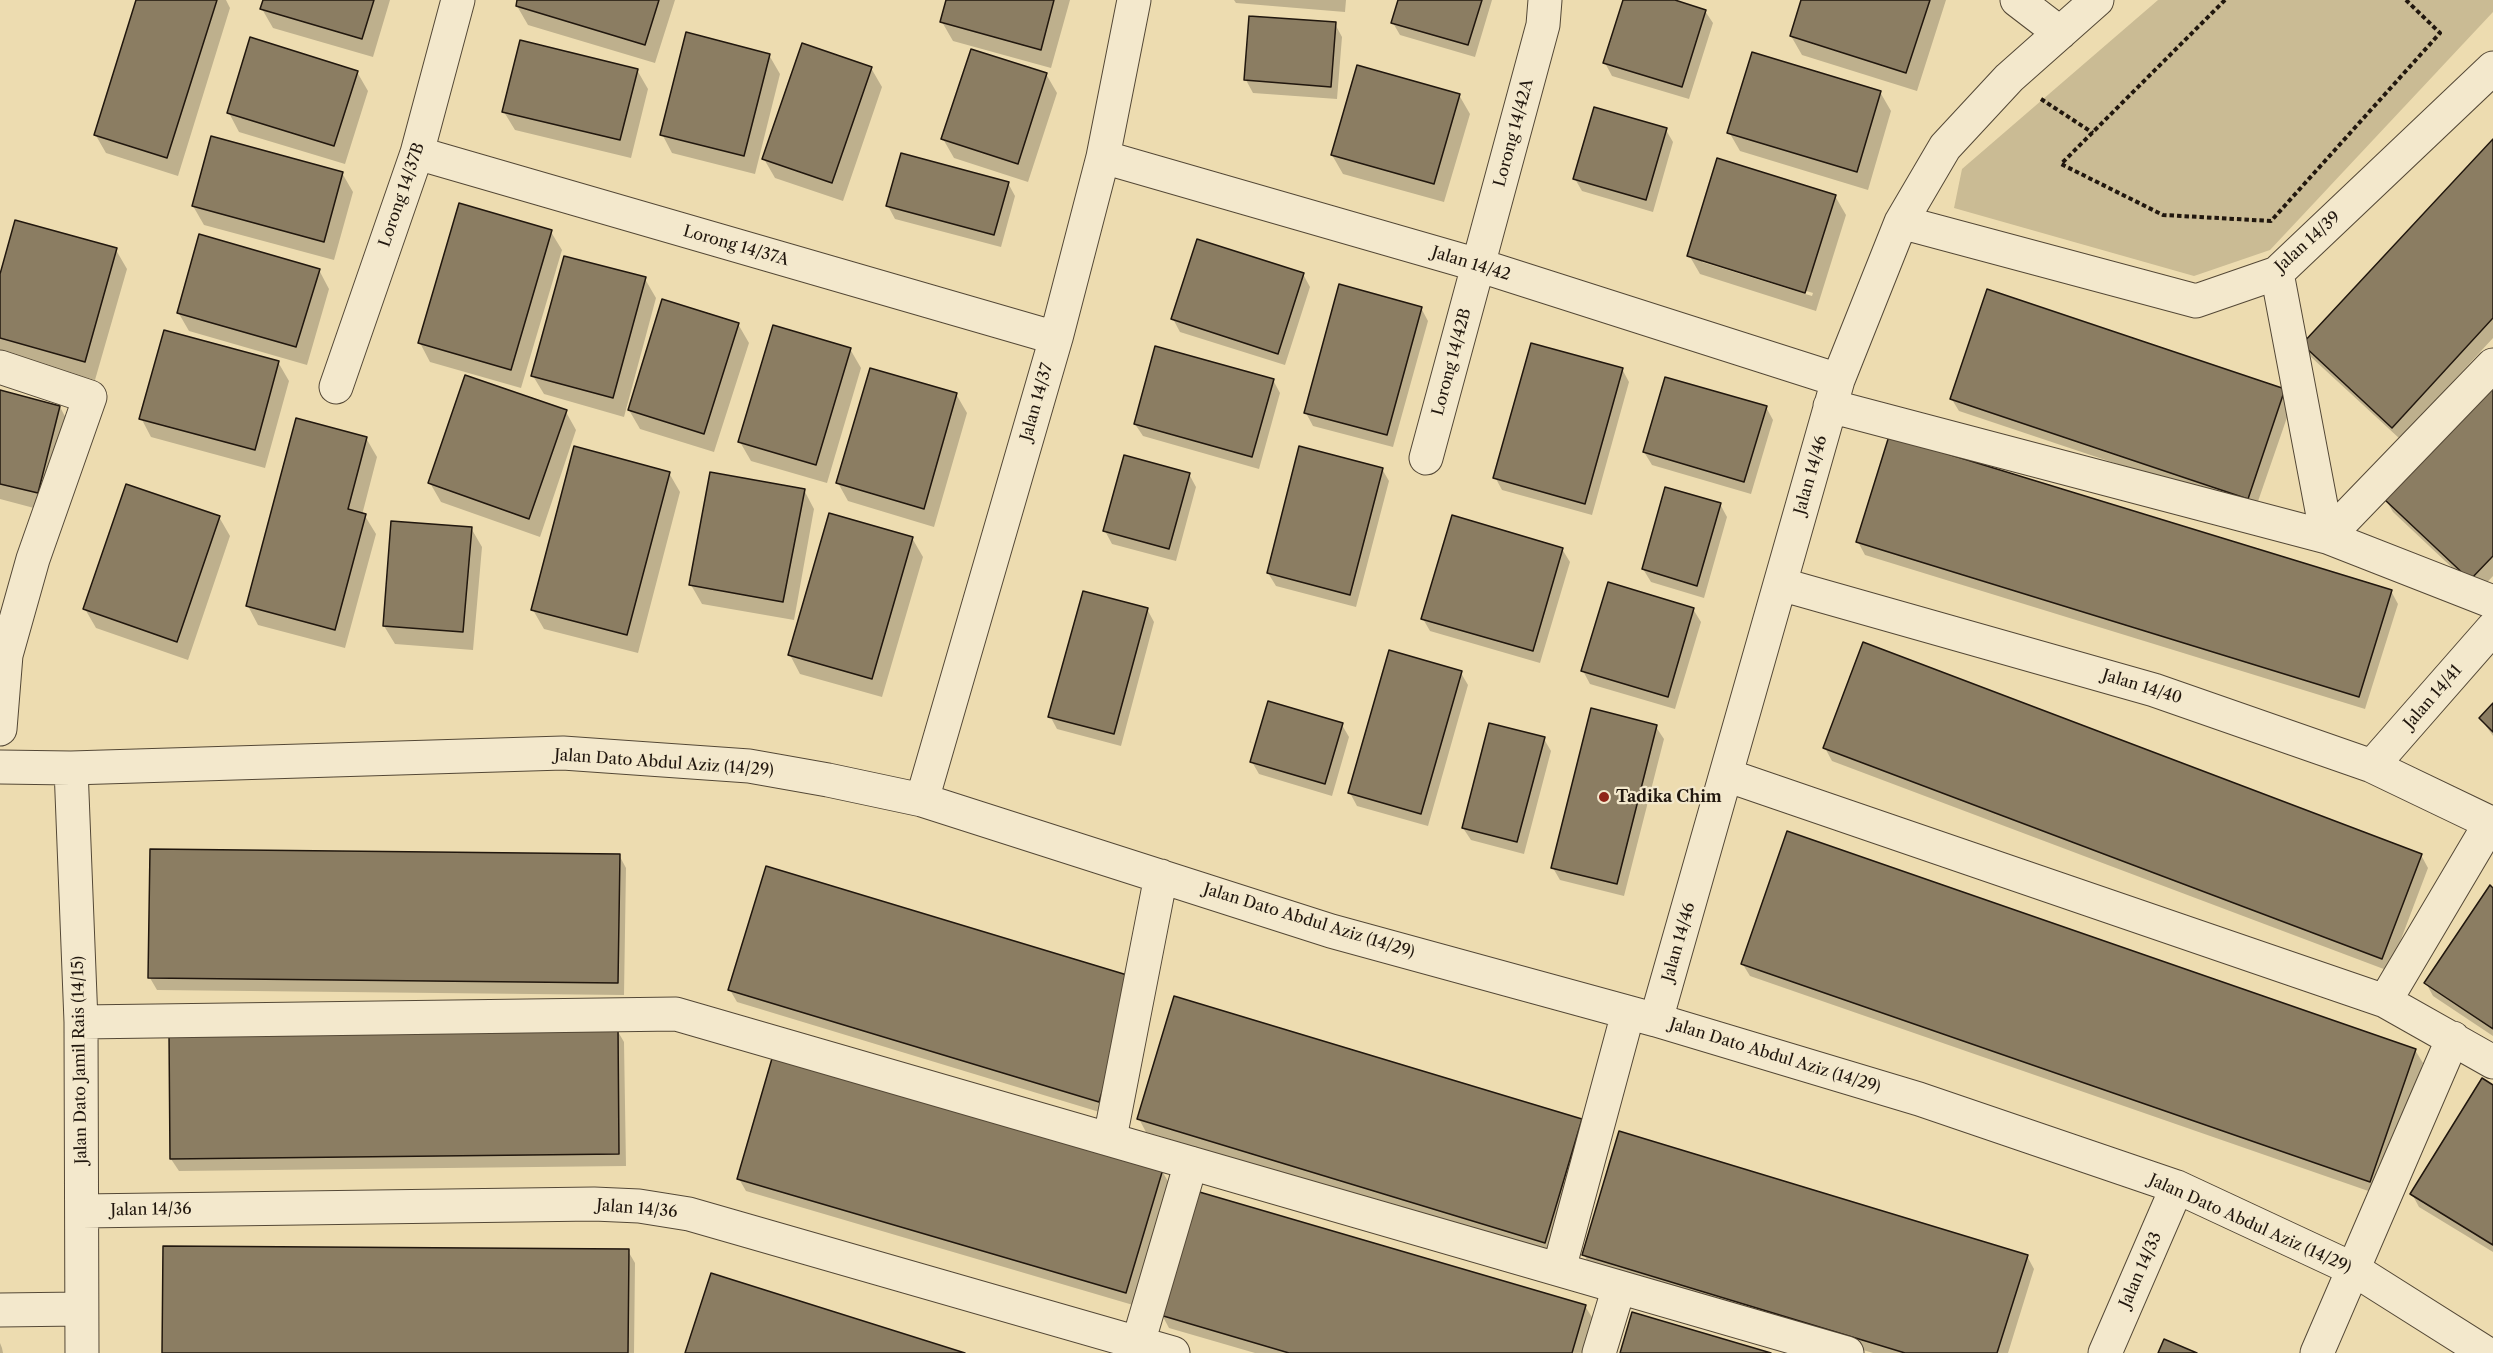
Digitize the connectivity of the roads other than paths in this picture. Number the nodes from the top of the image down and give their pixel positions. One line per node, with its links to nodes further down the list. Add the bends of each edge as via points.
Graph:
1 (458, 0): 8 (street, Lorong 14/37B)
2 (1134, 0): 9 (street, Jalan 14/37)
3 (1545, 0): 11 (street, Lorong 14/42A, via 1543,25)
4 (2017, 0): 6 (street)
5 (2097, 0): 6 (street, Jalan 14/46)
6 (2060, 33): 10 (street, Jalan 14/46, via 2009,78 1945,147)
7 (2493, 68): 12 (street, Jalan 14/39)
8 (417, 153): 13 (street, Lorong 14/37A); 16 (street, Lorong 14/37B)
9 (1102, 157): 11 (street, Jalan 14/42); 13 (street, Jalan 14/37)
10 (1901, 222): 12 (street, Jalan 14/39, via 2196,301); 17 (street, Jalan 14/46)
11 (1478, 266): 17 (street, Jalan 14/42); 18 (street, Lorong 14/42B)
12 (2277, 273): 19 (street)
13 (1056, 338): 28 (street, Jalan 14/37)
14 (2493, 365): 19 (street)
15 (0, 367): 23 (street, via 90,397 33,559 6,655)
16 (336, 387)
17 (1834, 393): 19 (street, Jalan 14/42); 20 (street, Jalan 14/46)
18 (1426, 458)
19 (2327, 537): 21 (street, Jalan 14/42)
20 (1780, 584): 24 (street, Jalan 14/40, via 2154,690); 27 (street, Jalan 14/46)
21 (2493, 602)
22 (2493, 628): 24 (street, Jalan 14/41)
23 (0, 729)
24 (2372, 766): 29 (street, Jalan 14/40)
25 (0, 767): 26 (street, Jalan Dato Abdul Aziz (14/29))
26 (71, 768): 28 (street, Jalan Dato Abdul Aziz (14/29), via 563,753 749,766); 33 (street, Jalan Dato Jamil Rais (14/15))
27 (1726, 775): 31 (street); 32 (street, Jalan 14/46)
28 (922, 800): 30 (street, Jalan Dato Abdul Aziz (14/29))
29 (2492, 823): 31 (street)
30 (1161, 876): 32 (street, Jalan Dato Abdul Aziz (14/29), via 1331,931); 36 (street)
31 (2385, 1001): 34 (street)
32 (1642, 1017): 38 (street, Jalan Dato Abdul Aziz (14/29), via 1919,1099); 40 (street, Jalan 14/46)
33 (81, 1022): 36 (street, via 676,1014); 39 (street, Jalan Dato Jamil Rais (14/15))
34 (2453, 1038): 35 (street); 41 (street)
35 (2493, 1062)
36 (1110, 1138): 37 (street)
37 (1191, 1162): 40 (street); 45 (street)
38 (2177, 1187): 41 (street, Jalan Dato Abdul Aziz (14/29)); 50 (street, Jalan 14/33)
39 (82, 1211): 43 (street, Jalan Dato Jamil Rais (14/15)); 45 (street, Jalan 14/36, via 639,1206 689,1214)
40 (1558, 1269): 42 (street)
41 (2353, 1269): 51 (street); 52 (street, Jalan Dato Abdul Aziz (14/29))
42 (1619, 1287): 48 (street); 49 (street)
43 (81, 1309): 44 (street); 46 (street, Jalan Dato Jamil Rais (14/15))
44 (0, 1310)
45 (1138, 1343): 47 (street, Jalan 14/36)
46 (82, 1353)
47 (1173, 1353)
48 (1599, 1353)
49 (1847, 1353)
50 (2104, 1353)
51 (2317, 1353)
52 (2486, 1353)

